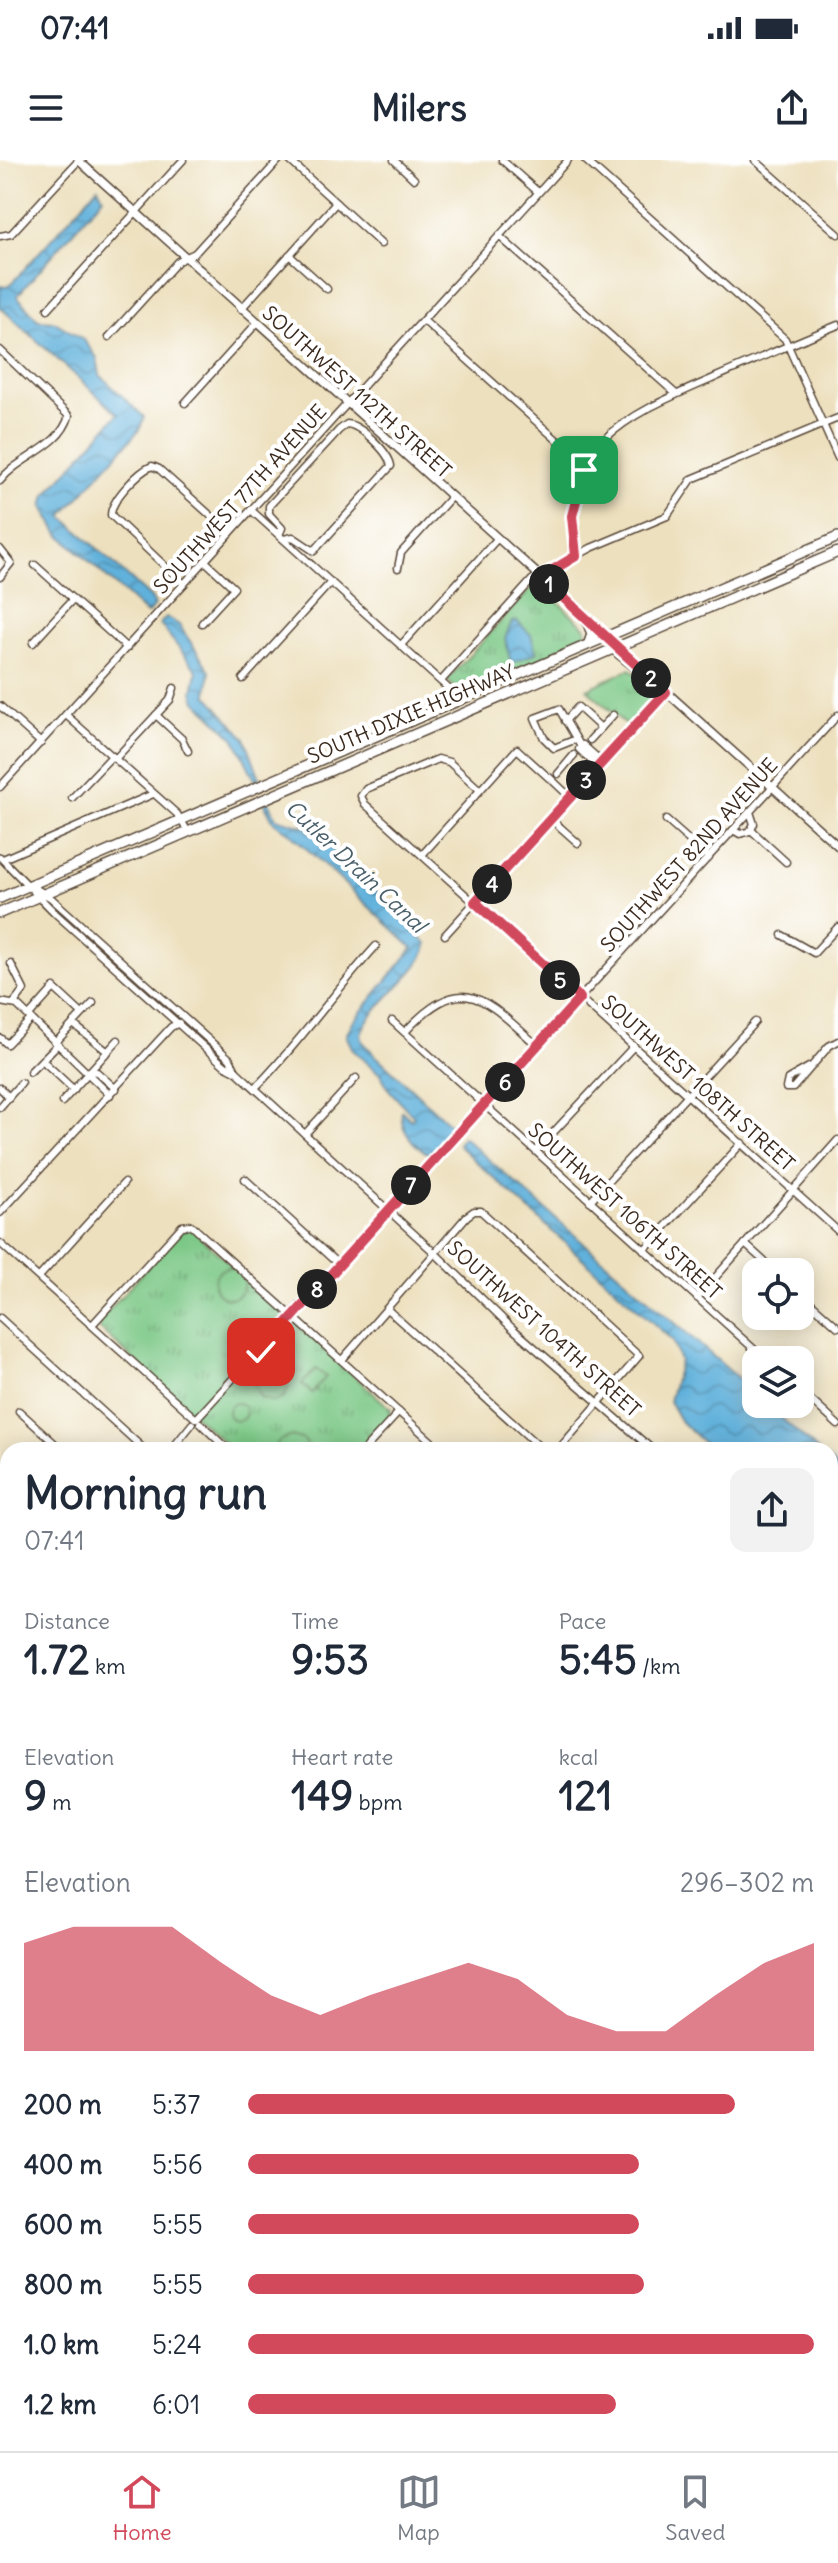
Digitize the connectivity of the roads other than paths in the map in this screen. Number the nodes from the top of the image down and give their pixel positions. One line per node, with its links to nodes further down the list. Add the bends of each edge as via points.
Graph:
1 (79, 160): 13 (main road, SOUTHWEST 112TH STREET); 16 (street, via 11,234)
2 (183, 160): 13 (street)
3 (279, 160): 19 (street)
4 (289, 160): 12 (street)
5 (394, 160): 10 (street)
6 (502, 160): 11 (street)
7 (568, 160): 11 (street, SOUTHWEST 77TH AVENUE)
8 (585, 160): 27 (street)
9 (755, 160): 14 (street)
10 (414, 179)
11 (538, 192): 15 (street, SOUTHWEST 77TH AVENUE)
12 (336, 203): 17 (street); 18 (street)
13 (135, 213): 19 (main road, SOUTHWEST 112TH STREET); 21 (street)
14 (838, 234)
15 (499, 236): 23 (street, SOUTHWEST 77TH AVENUE); 31 (street)
16 (1, 237)
17 (381, 244)
18 (289, 255): 20 (street); 22 (street)
19 (186, 258): 22 (main road, SOUTHWEST 112TH STREET); 26 (street)
20 (327, 289)
21 (48, 309)
22 (241, 309): 24 (main road, SOUTHWEST 112TH STREET)
23 (423, 320): 33 (street, SOUTHWEST 77TH AVENUE); 37 (street)
24 (257, 323): 32 (street); 33 (main road, SOUTHWEST 112TH STREET)
25 (838, 325): 27 (street)
26 (109, 337)
27 (788, 346): 31 (street); 35 (street)
28 (0, 350): 29 (street)
29 (7, 356): 30 (street); 38 (street, via 69,419 48,444)
30 (0, 363)
31 (676, 394): 37 (street, via 622,422)
32 (185, 403)
33 (347, 405): 39 (main road, SOUTHWEST 112TH STREET); 40 (street, SOUTHWEST 77TH AVENUE)
34 (838, 418): 35 (street)
35 (823, 424): 36 (street); 48 (street, via 692,479 667,516)
36 (837, 455)
37 (586, 466): 48 (street, via 573,509)
38 (0, 481)
39 (451, 497): 44 (main road, SOUTHWEST 112TH STREET); 52 (street, via 401,553)
40 (251, 510): 41 (street, SOUTHWEST 77TH AVENUE); 42 (street)
41 (230, 533): 50 (street, SOUTHWEST 77TH AVENUE); 57 (street, via 159,469 143,471 110,511)
42 (282, 537): 45 (street); 45 (street, via 269,506 339,430 355,425 388,456 391,466 316,550)
43 (838, 537): 49 (highway, SOUTH DIXIE HIGHWAY)
44 (497, 539): 55 (main road, SOUTHWEST 112TH STREET); 64 (street)
45 (301, 547): 56 (street)
46 (0, 549): 54 (street, via 11,561)
47 (838, 552): 53 (highway, SOUTH DIXIE HIGHWAY)
48 (576, 556): 55 (street)
49 (787, 559): 53 (street); 61 (highway, SOUTH DIXIE HIGHWAY)
50 (205, 561): 57 (street, SOUTHWEST 77TH AVENUE); 60 (street, via 234,588)
51 (35, 565): 58 (street)
52 (398, 568)
53 (792, 571): 65 (highway, SOUTH DIXIE HIGHWAY)
54 (0, 577)
55 (541, 577): 59 (main road, SOUTHWEST 112TH STREET); 68 (street, via 532,580)
56 (331, 582): 64 (street); 67 (street)
57 (184, 584): 66 (street, SOUTHWEST 77TH AVENUE)
58 (73, 599): 62 (street); 66 (street)
59 (586, 618): 61 (main road, SOUTHWEST 112TH STREET); 63 (highway, via 592,634)
60 (202, 623)
61 (605, 637): 63 (highway, SOUTH DIXIE HIGHWAY); 65 (main road, SOUTHWEST 112TH STREET)
62 (33, 643)
63 (589, 643): 71 (highway, SOUTH DIXIE HIGHWAY)
64 (401, 645): 68 (street)
65 (615, 647): 70 (main road, SOUTHWEST 112TH STREET); 73 (highway, SOUTH DIXIE HIGHWAY)
66 (127, 648): 74 (street, SOUTHWEST 77TH AVENUE)
67 (243, 679)
68 (441, 681): 71 (street)
69 (174, 688): 75 (street)
70 (666, 692): 87 (street); 90 (main road, SOUTHWEST 112TH STREET)
71 (460, 699): 73 (highway); 96 (highway, SOUTH DIXIE HIGHWAY)
72 (0, 706): 82 (street)
73 (471, 709): 99 (highway, SOUTH DIXIE HIGHWAY)
74 (66, 715): 82 (street, SOUTHWEST 77TH AVENUE); 86 (street)
75 (156, 715): 84 (street); 86 (street)
76 (613, 715): 79 (street)
77 (838, 715): 90 (street, SOUTHWEST 82ND AVENUE)
78 (565, 721): 79 (street, via 578,707); 80 (street); 83 (street, via 559,709 535,718)
79 (601, 728): 81 (street)
80 (574, 740): 83 (street); 85 (street)
81 (590, 740)
82 (41, 743): 89 (street, SOUTHWEST 77TH AVENUE)
83 (554, 748): 85 (street)
84 (188, 751)
85 (577, 751): 87 (street); 88 (street)
86 (113, 758): 92 (street); 94 (street)
87 (600, 764): 93 (street)
88 (558, 774)
89 (0, 787)
90 (772, 787): 95 (street, SOUTHWEST 82ND AVENUE); 103 (main road, SOUTHWEST 112TH STREET)
91 (480, 790): 93 (street, via 519,750); 104 (street); 104 (street, SOUTHWEST 108TH STREET, via 443,759 379,783 361,796)
92 (153, 794): 96 (street); 105 (street)
93 (570, 797): 97 (street)
94 (72, 798)
95 (750, 812): 100 (street, SOUTHWEST 82ND AVENUE); 101 (street)
96 (181, 819): 99 (street); 109 (highway, SOUTH DIXIE HIGHWAY)
97 (551, 819): 102 (street); 112 (street)
98 (666, 820): 106 (street)
99 (187, 830): 108 (highway, SOUTH DIXIE HIGHWAY)
100 (733, 830): 101 (street); 106 (street, SOUTHWEST 82ND AVENUE)
101 (751, 830): 107 (street)
102 (578, 843)
103 (838, 846)
104 (422, 855): 112 (street, SOUTHWEST 108TH STREET)
105 (2, 858): 109 (street, SOUTHWEST 104TH STREET)
106 (709, 858): 122 (street, SOUTHWEST 82ND AVENUE)
107 (786, 862)
108 (65, 884): 110 (highway, SOUTH DIXIE HIGHWAY); 113 (street)
109 (30, 885): 110 (street, SOUTHWEST 104TH STREET); 111 (highway, SOUTH DIXIE HIGHWAY)
110 (41, 895): 113 (street, SOUTHWEST 104TH STREET); 114 (highway, SOUTH DIXIE HIGHWAY); 115 (street, SOUTHWEST 104TH STREET)
111 (0, 898)
112 (475, 902): 118 (street); 122 (street, SOUTHWEST 108TH STREET)
113 (58, 904): 116 (street, SOUTHWEST 104TH STREET)
114 (0, 913)
115 (62, 920): 116 (street); 129 (street, SOUTHWEST 104TH STREET)
116 (76, 920): 131 (street, SOUTHWEST 104TH STREET)
117 (838, 927): 119 (street, via 814,953)
118 (445, 935)
119 (782, 935)
120 (376, 946): 148 (street)
121 (11, 964): 123 (street, via 24,990)
122 (580, 998): 137 (street, SOUTHWEST 82ND AVENUE); 138 (street, SOUTHWEST 108TH STREET)
123 (7, 1002): 126 (street)
124 (93, 1003): 125 (street)
125 (82, 1014): 126 (street, via 54,988); 130 (street)
126 (30, 1018): 133 (street, via 7,1044); 136 (street)
127 (392, 1021): 132 (street, SOUTHWEST 106TH STREET)
128 (755, 1022): 151 (street)
129 (176, 1023): 131 (street); 143 (street, SOUTHWEST 104TH STREET); 150 (street)
130 (73, 1024): 136 (street); 139 (street)
131 (194, 1027): 143 (street, SOUTHWEST 104TH STREET)
132 (405, 1032): 137 (street, via 436,1003 477,998 495,1007); 154 (street, SOUTHWEST 106TH STREET)
133 (0, 1038)
134 (118, 1040): 139 (street)
135 (838, 1041): 141 (street)
136 (57, 1043): 140 (street); 142 (street)
137 (538, 1046): 154 (street, SOUTHWEST 82ND AVENUE)
138 (634, 1046): 151 (street, SOUTHWEST 108TH STREET); 159 (street)
139 (108, 1052): 142 (street)
140 (42, 1060): 144 (street); 149 (street)
141 (809, 1067)
142 (89, 1071): 149 (street); 150 (street)
143 (236, 1071): 148 (street, SOUTHWEST 104TH STREET)
144 (30, 1072)
145 (356, 1078): 156 (street)
146 (21, 1083): 152 (street)
147 (0, 1088): 152 (street)
148 (255, 1088): 156 (street, SOUTHWEST 104TH STREET)
149 (74, 1090): 153 (street)
150 (113, 1092): 165 (street)
151 (688, 1094): 158 (street, SOUTHWEST 108TH STREET); 163 (street)
152 (9, 1097): 155 (street)
153 (62, 1102)
154 (485, 1105): 159 (street, SOUTHWEST 106TH STREET); 164 (street, SOUTHWEST 82ND AVENUE)
155 (0, 1107)
156 (305, 1134): 164 (street, SOUTHWEST 104TH STREET)
157 (838, 1140): 162 (street)
158 (742, 1143): 162 (street, SOUTHWEST 108TH STREET); 169 (street)
159 (536, 1151): 163 (street, SOUTHWEST 106TH STREET)
160 (245, 1179): 172 (street)
161 (124, 1183): 173 (street)
162 (793, 1190): 166 (street, SOUTHWEST 108TH STREET); 168 (street)
163 (590, 1201): 169 (street, SOUTHWEST 106TH STREET)
164 (389, 1210): 170 (street, SOUTHWEST 104TH STREET); 172 (street, SOUTHWEST 82ND AVENUE)
165 (0, 1213)
166 (838, 1231)
167 (0, 1243): 173 (street)
168 (745, 1244): 171 (street); 174 (street)
169 (644, 1250): 174 (street, SOUTHWEST 106TH STREET)
170 (436, 1254): 176 (street); 183 (street, SOUTHWEST 104TH STREET, via 522,1337); 183 (street, via 470,1213 484,1213 635,1349 639,1360)
171 (760, 1258)
172 (339, 1265): 177 (street, SOUTHWEST 82ND AVENUE)
173 (39, 1277): 179 (street)
174 (697, 1298): 181 (street, SOUTHWEST 106TH STREET)
175 (814, 1306): 180 (street)
176 (388, 1310): 182 (street); 195 (street)
177 (293, 1316): 179 (street, via 185,1224); 182 (street); 187 (street, SOUTHWEST 82ND AVENUE)
178 (0, 1318): 190 (street)
179 (92, 1325): 187 (street)
180 (838, 1327)
181 (750, 1346)
182 (342, 1360): 186 (street)
183 (601, 1402): 196 (street); 197 (street, SOUTHWEST 104TH STREET)
184 (814, 1403): 188 (street)
185 (19, 1411): 189 (street)
186 (399, 1412): 193 (street); 194 (street)
187 (197, 1423): 191 (street, SOUTHWEST 82ND AVENUE); 192 (street)
188 (838, 1425)
189 (53, 1442)
190 (136, 1442)
191 (179, 1442)
192 (219, 1442)
193 (371, 1442)
194 (432, 1442)
195 (534, 1442)
196 (565, 1442)
197 (642, 1442)

